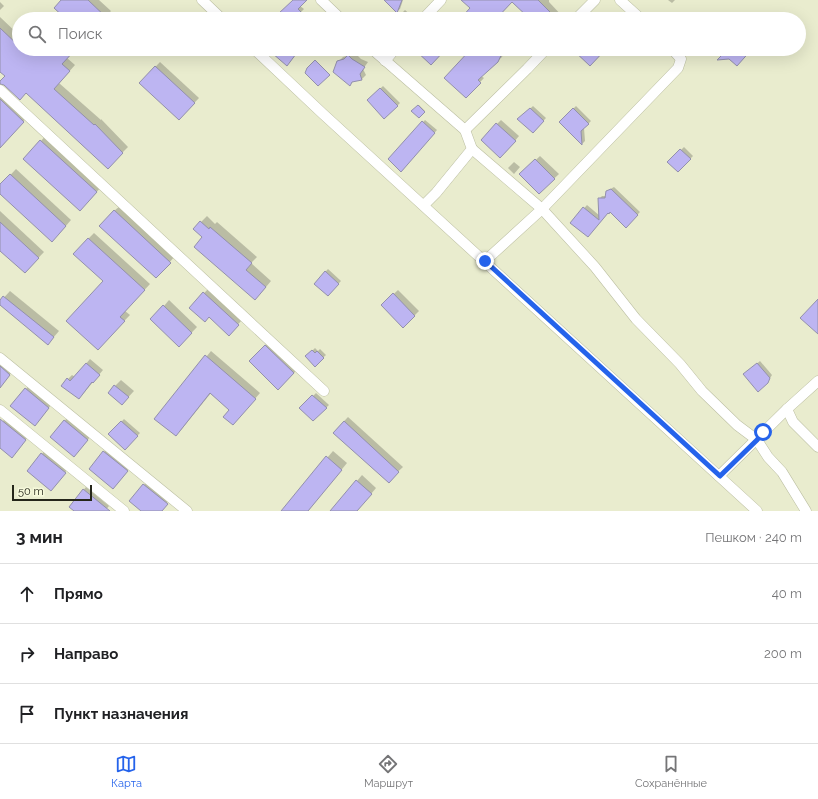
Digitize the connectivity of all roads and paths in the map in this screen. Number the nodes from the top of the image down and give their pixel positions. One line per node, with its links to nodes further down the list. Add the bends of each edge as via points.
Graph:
1 (202, 0): 6 (street)
2 (441, 0): 8 (street)
3 (595, 0): 9 (street)
4 (620, 0): 10 (street)
5 (325, 2): 7 (street)
6 (215, 12)
7 (334, 12)
8 (430, 12)
9 (583, 12)
10 (633, 12)
11 (261, 56): 20 (street)
12 (380, 56): 16 (street)
13 (389, 56): 16 (street)
14 (540, 56): 18 (street)
15 (678, 56): 21 (street, via 681,59 678,68)
16 (385, 61): 18 (street)
17 (0, 90): 25 (street)
18 (465, 130): 19 (street)
19 (472, 149): 20 (street); 21 (street)
20 (424, 205): 22 (street)
21 (542, 209): 22 (street); 28 (street, via 595,267 636,319 680,364 702,391 737,425)
22 (485, 261): 30 (street)
23 (0, 358): 32 (street)
24 (818, 381): 26 (street)
25 (324, 391)
26 (787, 409): 28 (street); 29 (street, via 793,422)
27 (0, 410): 31 (street)
28 (757, 440): 30 (street); 34 (street, via 782,472)
29 (818, 447)
30 (720, 476): 33 (street)
31 (124, 511)
32 (187, 511)
33 (757, 511)
34 (806, 511)

